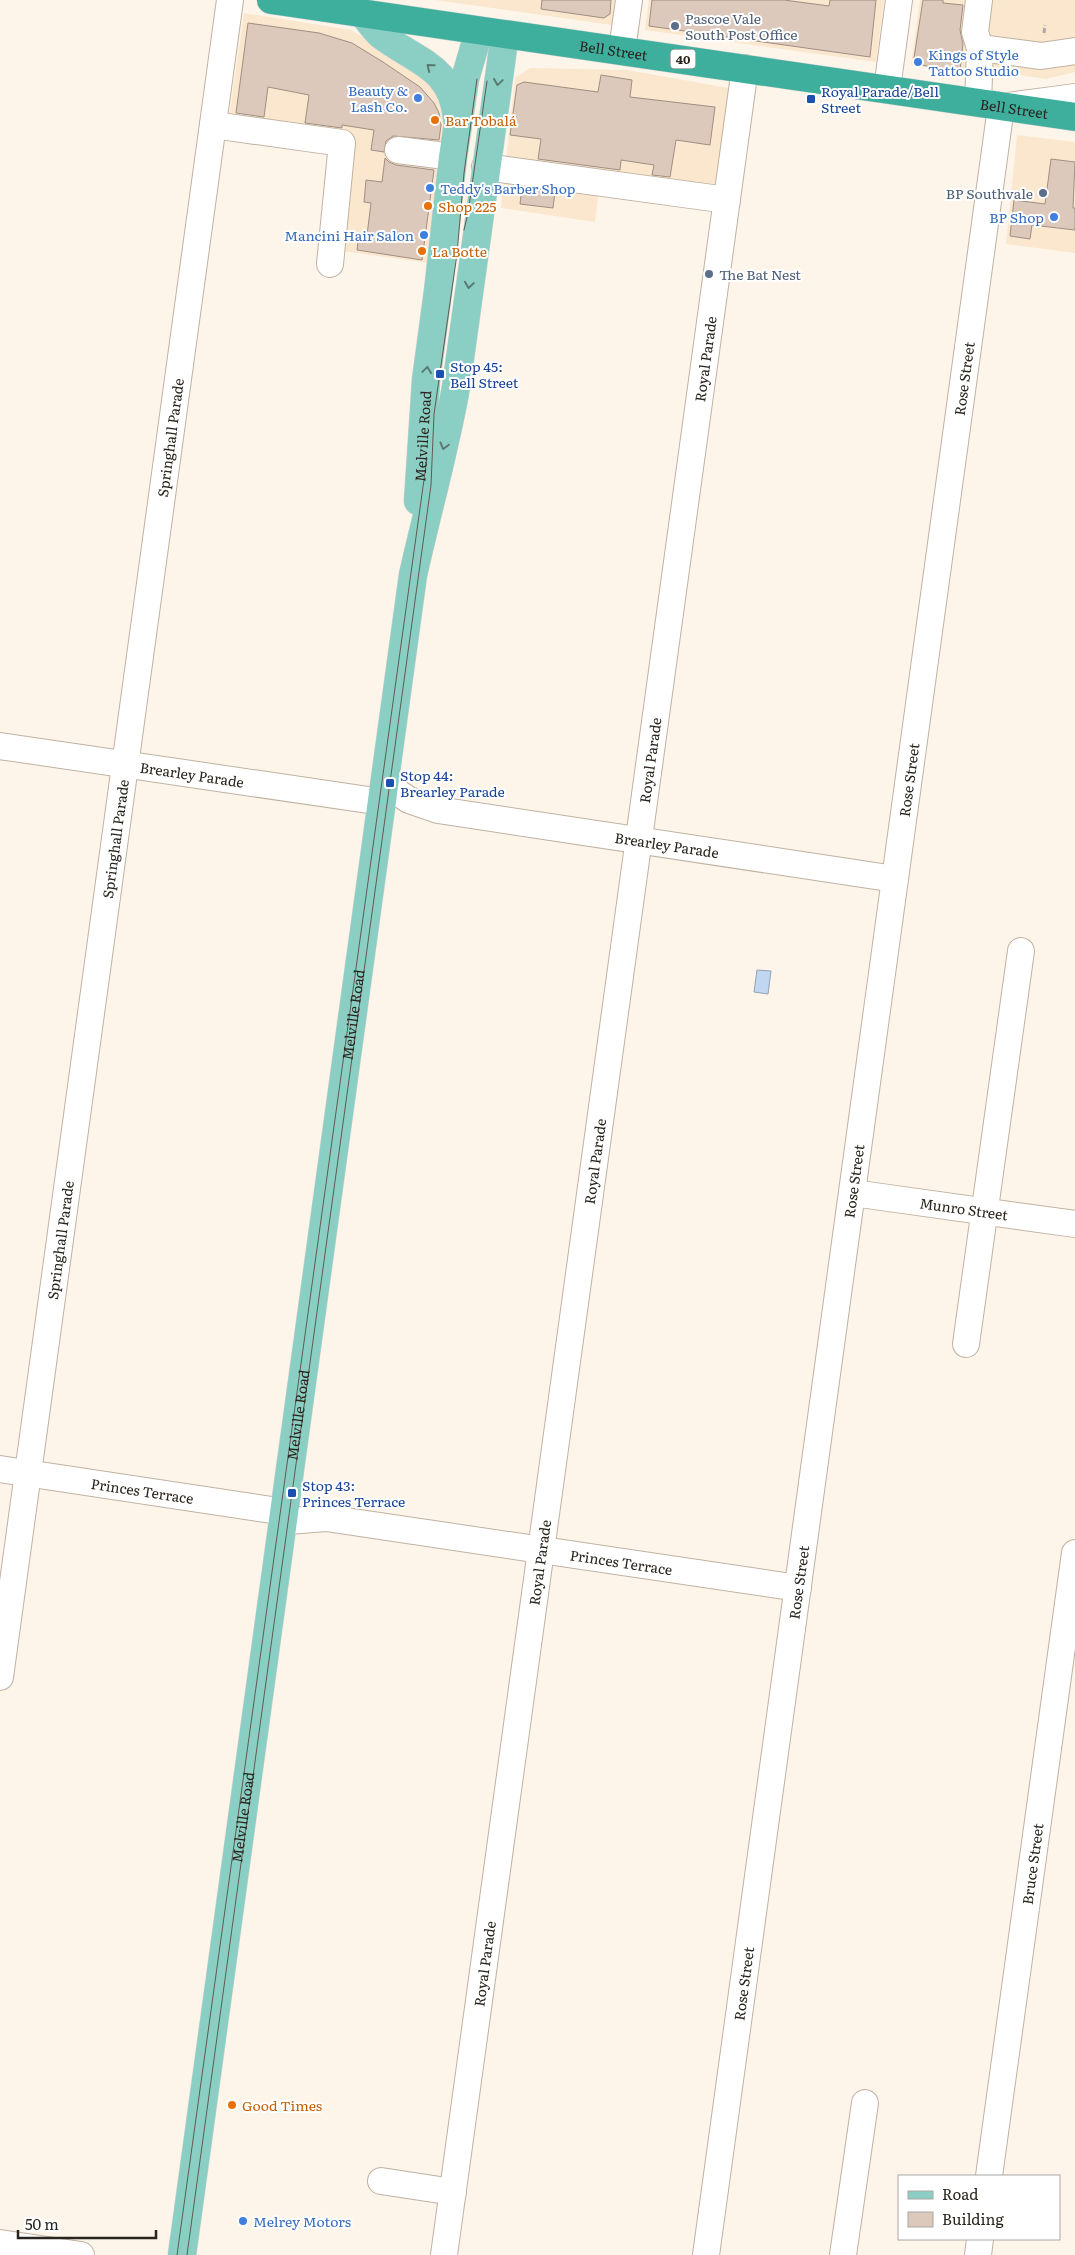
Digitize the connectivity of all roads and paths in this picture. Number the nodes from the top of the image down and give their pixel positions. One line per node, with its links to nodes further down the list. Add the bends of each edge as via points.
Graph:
1 (230, 0): 17 (street, Springhall Parade)
2 (271, 0): 6 (highway, Bell Street / 40)
3 (629, 0): 9 (street)
4 (899, 0): 12 (street)
5 (979, 0): 8 (street, Rose Street, via 976,32)
6 (364, 7): 7 (highway, Bell Street / 40); 16 (main road, one-way to 6, via 451,91 440,75 382,36)
7 (492, 32): 9 (highway, Bell Street / 40); 16 (main road, Melville Road, via 465,79); 20 (main road, Melville Road, one-way to 20)
8 (980, 48): 10 (street, via 1041,56); 14 (street, Rose Street)
9 (622, 50): 11 (highway, Bell Street / 40)
10 (1075, 51)
11 (745, 68): 12 (highway, Bell Street / 40); 21 (street, Royal Parade)
12 (887, 89): 14 (highway, Bell Street / 40)
13 (1075, 97): 14 (street)
14 (989, 105): 15 (highway, Bell Street / 40); 28 (street, Rose Street)
15 (1075, 117)
16 (457, 124): 19 (main road, Melville Road)
17 (214, 125): 22 (street, via 342,143); 25 (street, Springhall Parade)
18 (398, 150): 19 (street)
19 (453, 158): 23 (main road, Melville Road, one-way to 19, via 426,380)
20 (485, 168): 21 (street); 23 (main road, Melville Road, one-way to 23, via 449,423)
21 (727, 200): 27 (street, Royal Parade)
22 (330, 264)
23 (413, 575): 26 (main road, Melville Road)
24 (0, 746): 25 (street, Brearley Parade)
25 (126, 763): 26 (street, Brearley Parade); 35 (street, Springhall Parade)
26 (382, 802): 27 (street, Brearley Parade, via 409,800 438,810); 36 (main road, Melville Road)
27 (639, 840): 28 (street, Brearley Parade); 37 (street, Royal Parade)
28 (895, 879): 30 (street, Rose Street)
29 (1022, 951): 31 (street)
30 (853, 1193): 31 (street, Munro Street); 39 (street, Rose Street)
31 (984, 1212): 32 (street, Munro Street); 33 (street)
32 (1075, 1224)
33 (966, 1344)
34 (0, 1469): 35 (street, Princes Terrace)
35 (28, 1473): 36 (street, Princes Terrace); 40 (street, Springhall Parade)
36 (285, 1512): 37 (street, Princes Terrace); 48 (main road, Melville Road)
37 (541, 1550): 39 (street, Princes Terrace); 44 (street, Royal Parade)
38 (1075, 1553): 42 (street, Bruce Street)
39 (798, 1588): 50 (street, Rose Street)
40 (0, 1677)
41 (865, 2103): 51 (street)
42 (989, 2175)
43 (380, 2181): 44 (street)
44 (453, 2192): 49 (street, Royal Parade)
45 (980, 2240): 52 (street)
46 (0, 2243): 47 (street)
47 (81, 2255)
48 (182, 2255)
49 (444, 2255)
50 (706, 2255)
51 (843, 2255)
52 (978, 2255)

